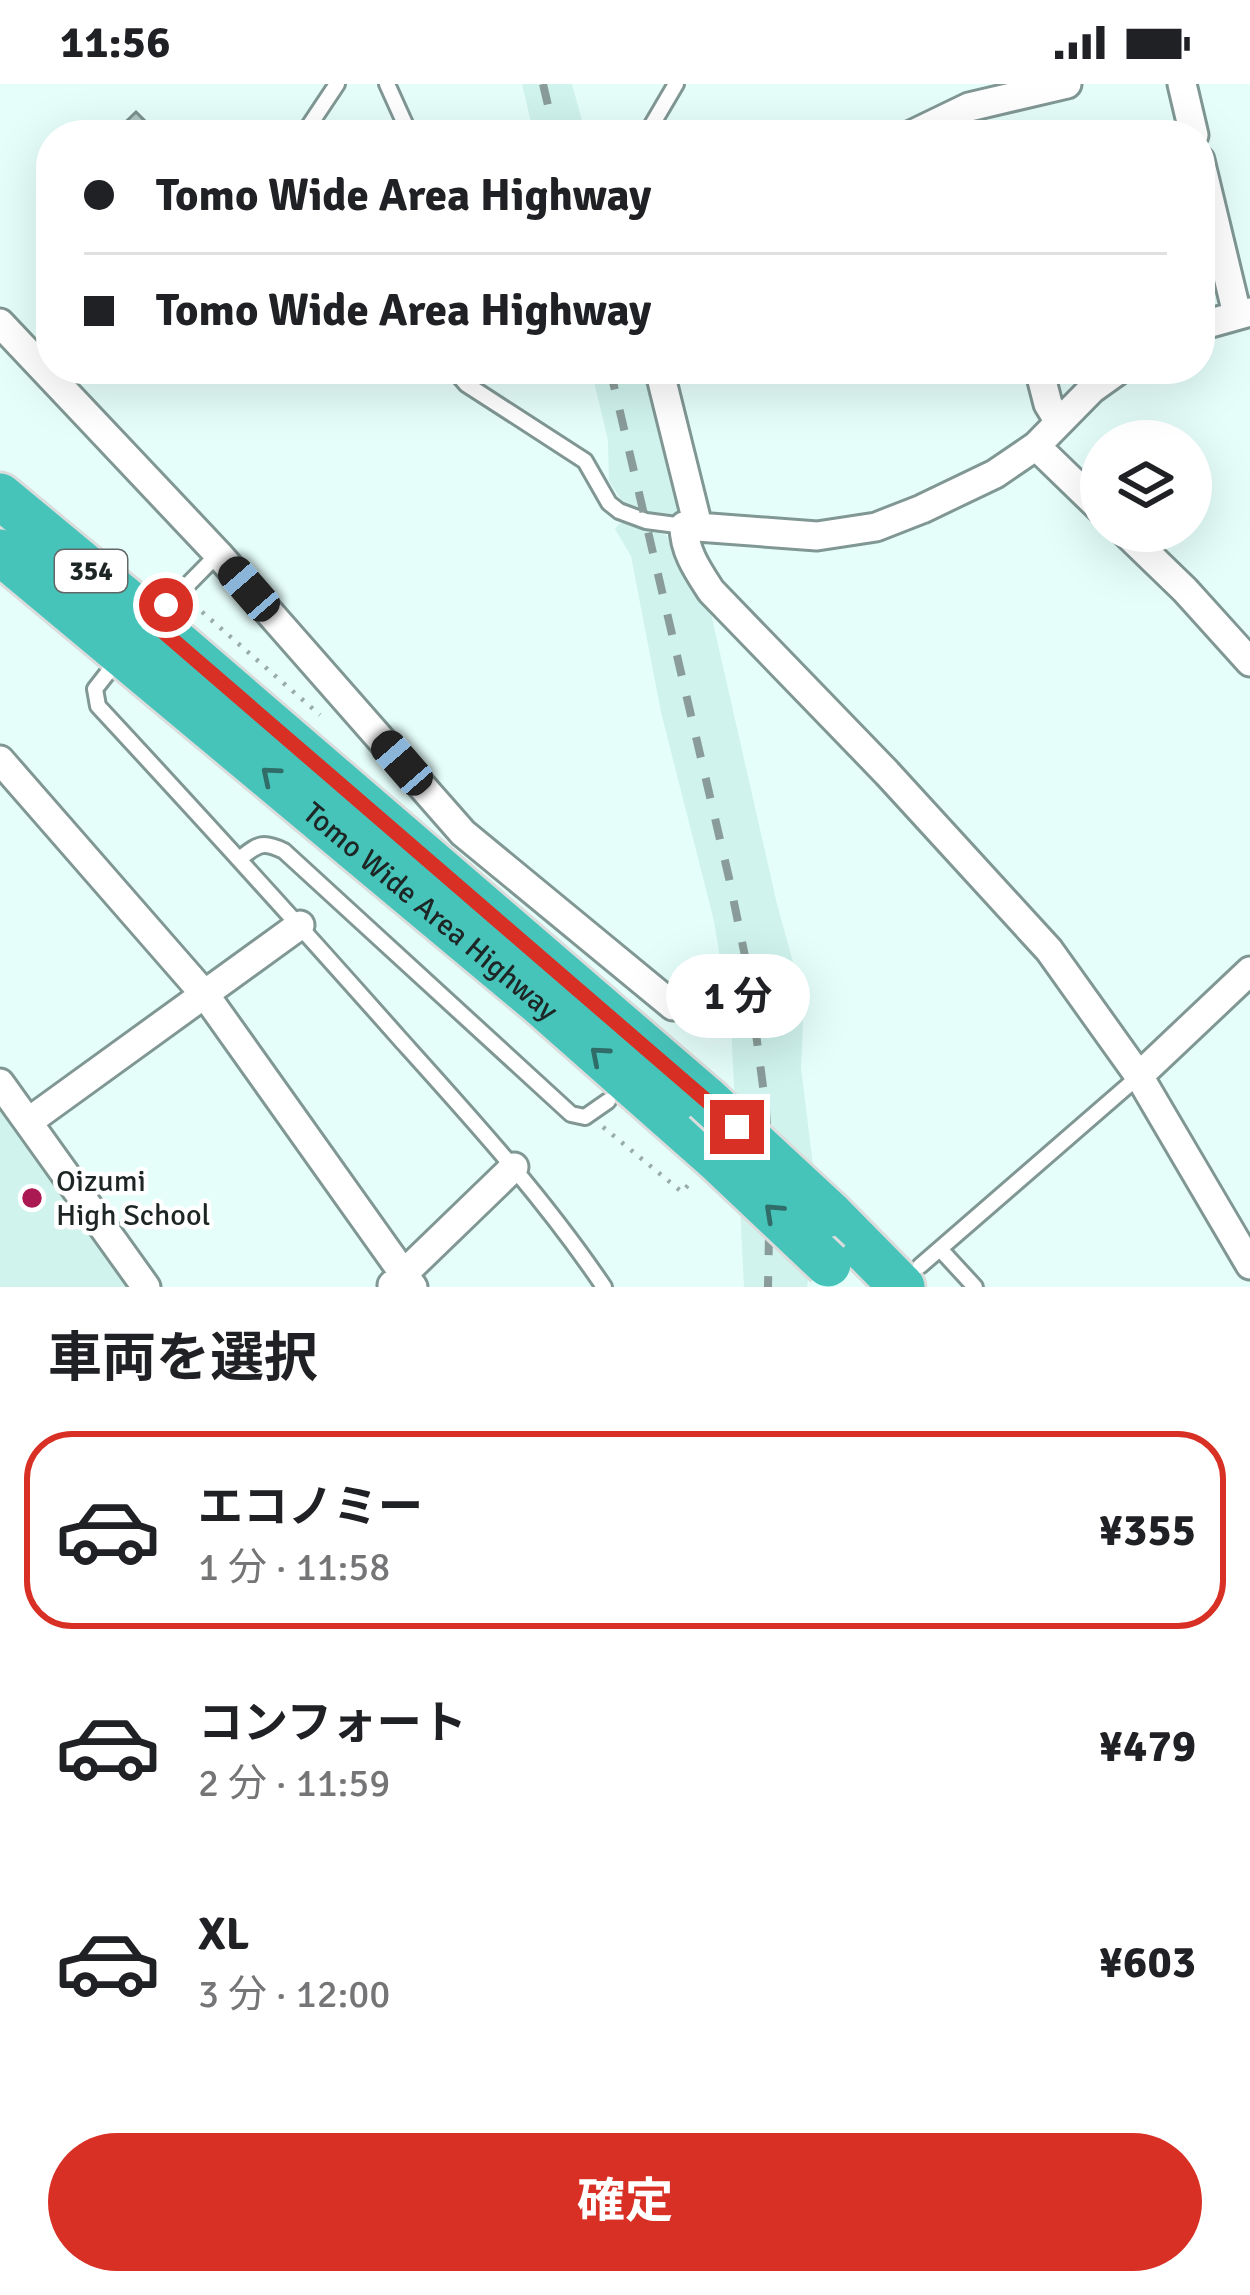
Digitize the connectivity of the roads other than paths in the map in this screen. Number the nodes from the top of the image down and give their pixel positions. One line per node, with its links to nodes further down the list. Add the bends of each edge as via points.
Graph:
1 (337, 84): 8 (lane)
2 (387, 84): 9 (lane)
3 (676, 84): 10 (lane)
4 (948, 84): 7 (street)
5 (1067, 84): 7 (street)
6 (1182, 84): 13 (street)
7 (963, 109): 11 (street); 12 (street)
8 (313, 120)
9 (403, 120)
10 (655, 120)
11 (941, 120)
12 (968, 120)
13 (1190, 120)
14 (1215, 212): 15 (street)
15 (1244, 313): 16 (street)
16 (1215, 322)
17 (0, 323): 18 (street)
18 (36, 361)
19 (58, 384): 31 (street)
20 (466, 384): 28 (lane, via 585,461 619,511)
21 (661, 384): 28 (street)
22 (1043, 384): 24 (street)
23 (1099, 384): 24 (street)
24 (1059, 422): 25 (street)
25 (1036, 446): 26 (street); 28 (street, via 995,474 876,527 817,536)
26 (1080, 489)
27 (0, 496): 32 (highway, Tomo Wide Area Highway / 354)
28 (691, 526): 40 (street, via 687,549 711,591 1049,950)
29 (0, 552): 32 (highway, Tomo Wide Area Highway / 354)
30 (1146, 552): 33 (street)
31 (218, 554): 32 (lane); 39 (street, via 463,833)
32 (137, 638): 35 (lane, via 95,689 98,706); 47 (highway, Tomo Wide Area Highway / 354, one-way to 32, bridge, via 704,1172 538,1001); 48 (highway, Tomo Wide Area Highway / 354, bridge, via 706,1099)
33 (1250, 662)
34 (0, 760): 38 (street)
35 (239, 859): 36 (lane); 42 (lane, via 257,845 284,851 571,1114 586,1118)
36 (299, 926): 38 (street); 44 (lane)
37 (1250, 971): 40 (street)
38 (206, 996): 43 (street); 49 (street)
39 (674, 1017)
40 (1139, 1076): 45 (lane); 46 (street)
41 (0, 1083): 43 (street)
42 (608, 1101)
43 (28, 1122): 50 (street)
44 (514, 1167): 49 (street); 51 (lane)
45 (940, 1249): 48 (lane); 52 (lane)
46 (1250, 1264)
47 (840, 1275)
48 (911, 1277)
49 (402, 1283)
50 (146, 1287)
51 (604, 1287)
52 (975, 1287)

